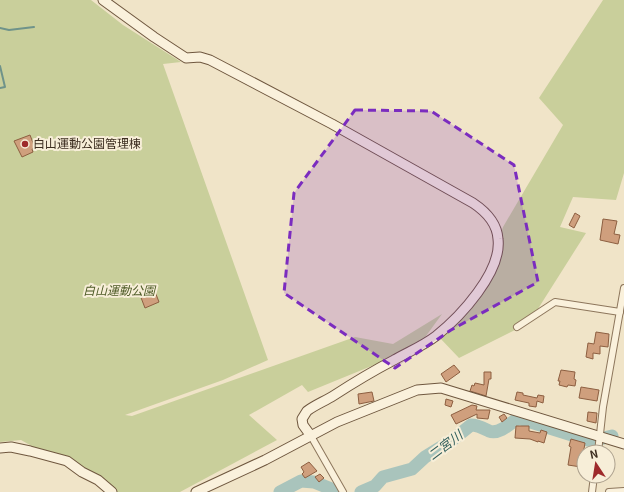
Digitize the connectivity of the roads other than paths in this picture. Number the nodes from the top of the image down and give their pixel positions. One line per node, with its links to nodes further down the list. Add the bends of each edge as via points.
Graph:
1 (103, 0): 5 (street, via 186,58 200,57 210,60 332,124 473,203 485,211 493,224 498,238 498,251 492,268 464,311 422,345 383,365 307,411 302,419)
2 (624, 288): 3 (street)
3 (622, 310): 4 (street, via 555,302); 6 (street, via 603,407)
4 (517, 327)
5 (311, 436): 6 (street, via 337,422 417,390 441,388); 12 (street); 13 (street)
6 (600, 437): 7 (street); 8 (street)
7 (599, 444)
8 (624, 444)
9 (0, 448): 11 (street, via 24,450 67,461)
10 (624, 491): 14 (street)
11 (112, 492)
12 (196, 492)
13 (342, 492)
14 (609, 492)

